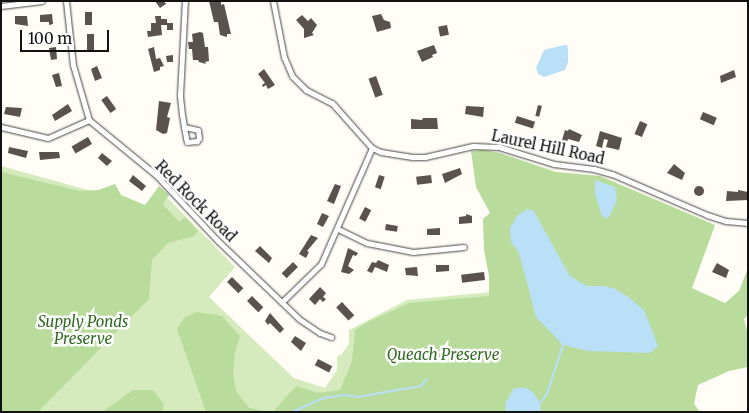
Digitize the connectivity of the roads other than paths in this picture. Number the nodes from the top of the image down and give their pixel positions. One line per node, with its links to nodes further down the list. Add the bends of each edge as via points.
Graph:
1 (42, 1): 5 (street)
2 (66, 1): 6 (street, via 73,65)
3 (185, 1): 8 (street, via 180,81)
4 (273, 1): 9 (street, via 284,57 292,76 306,90 332,103)
5 (1, 6)
6 (89, 120): 7 (street, via 48,138); 13 (street, Red Rock Road, via 156,175 216,240)
7 (1, 127)
8 (184, 127)
9 (372, 148): 10 (street, Laurel Hill Road, via 397,156 420,157 473,146 499,147 554,164 612,174 707,215); 11 (street)
10 (748, 223)
11 (338, 229): 12 (street, via 367,243 413,252); 13 (street, via 321,264)
12 (464, 247)
13 (282, 302): 14 (street, Red Rock Road, via 320,334)
14 (331, 338)

